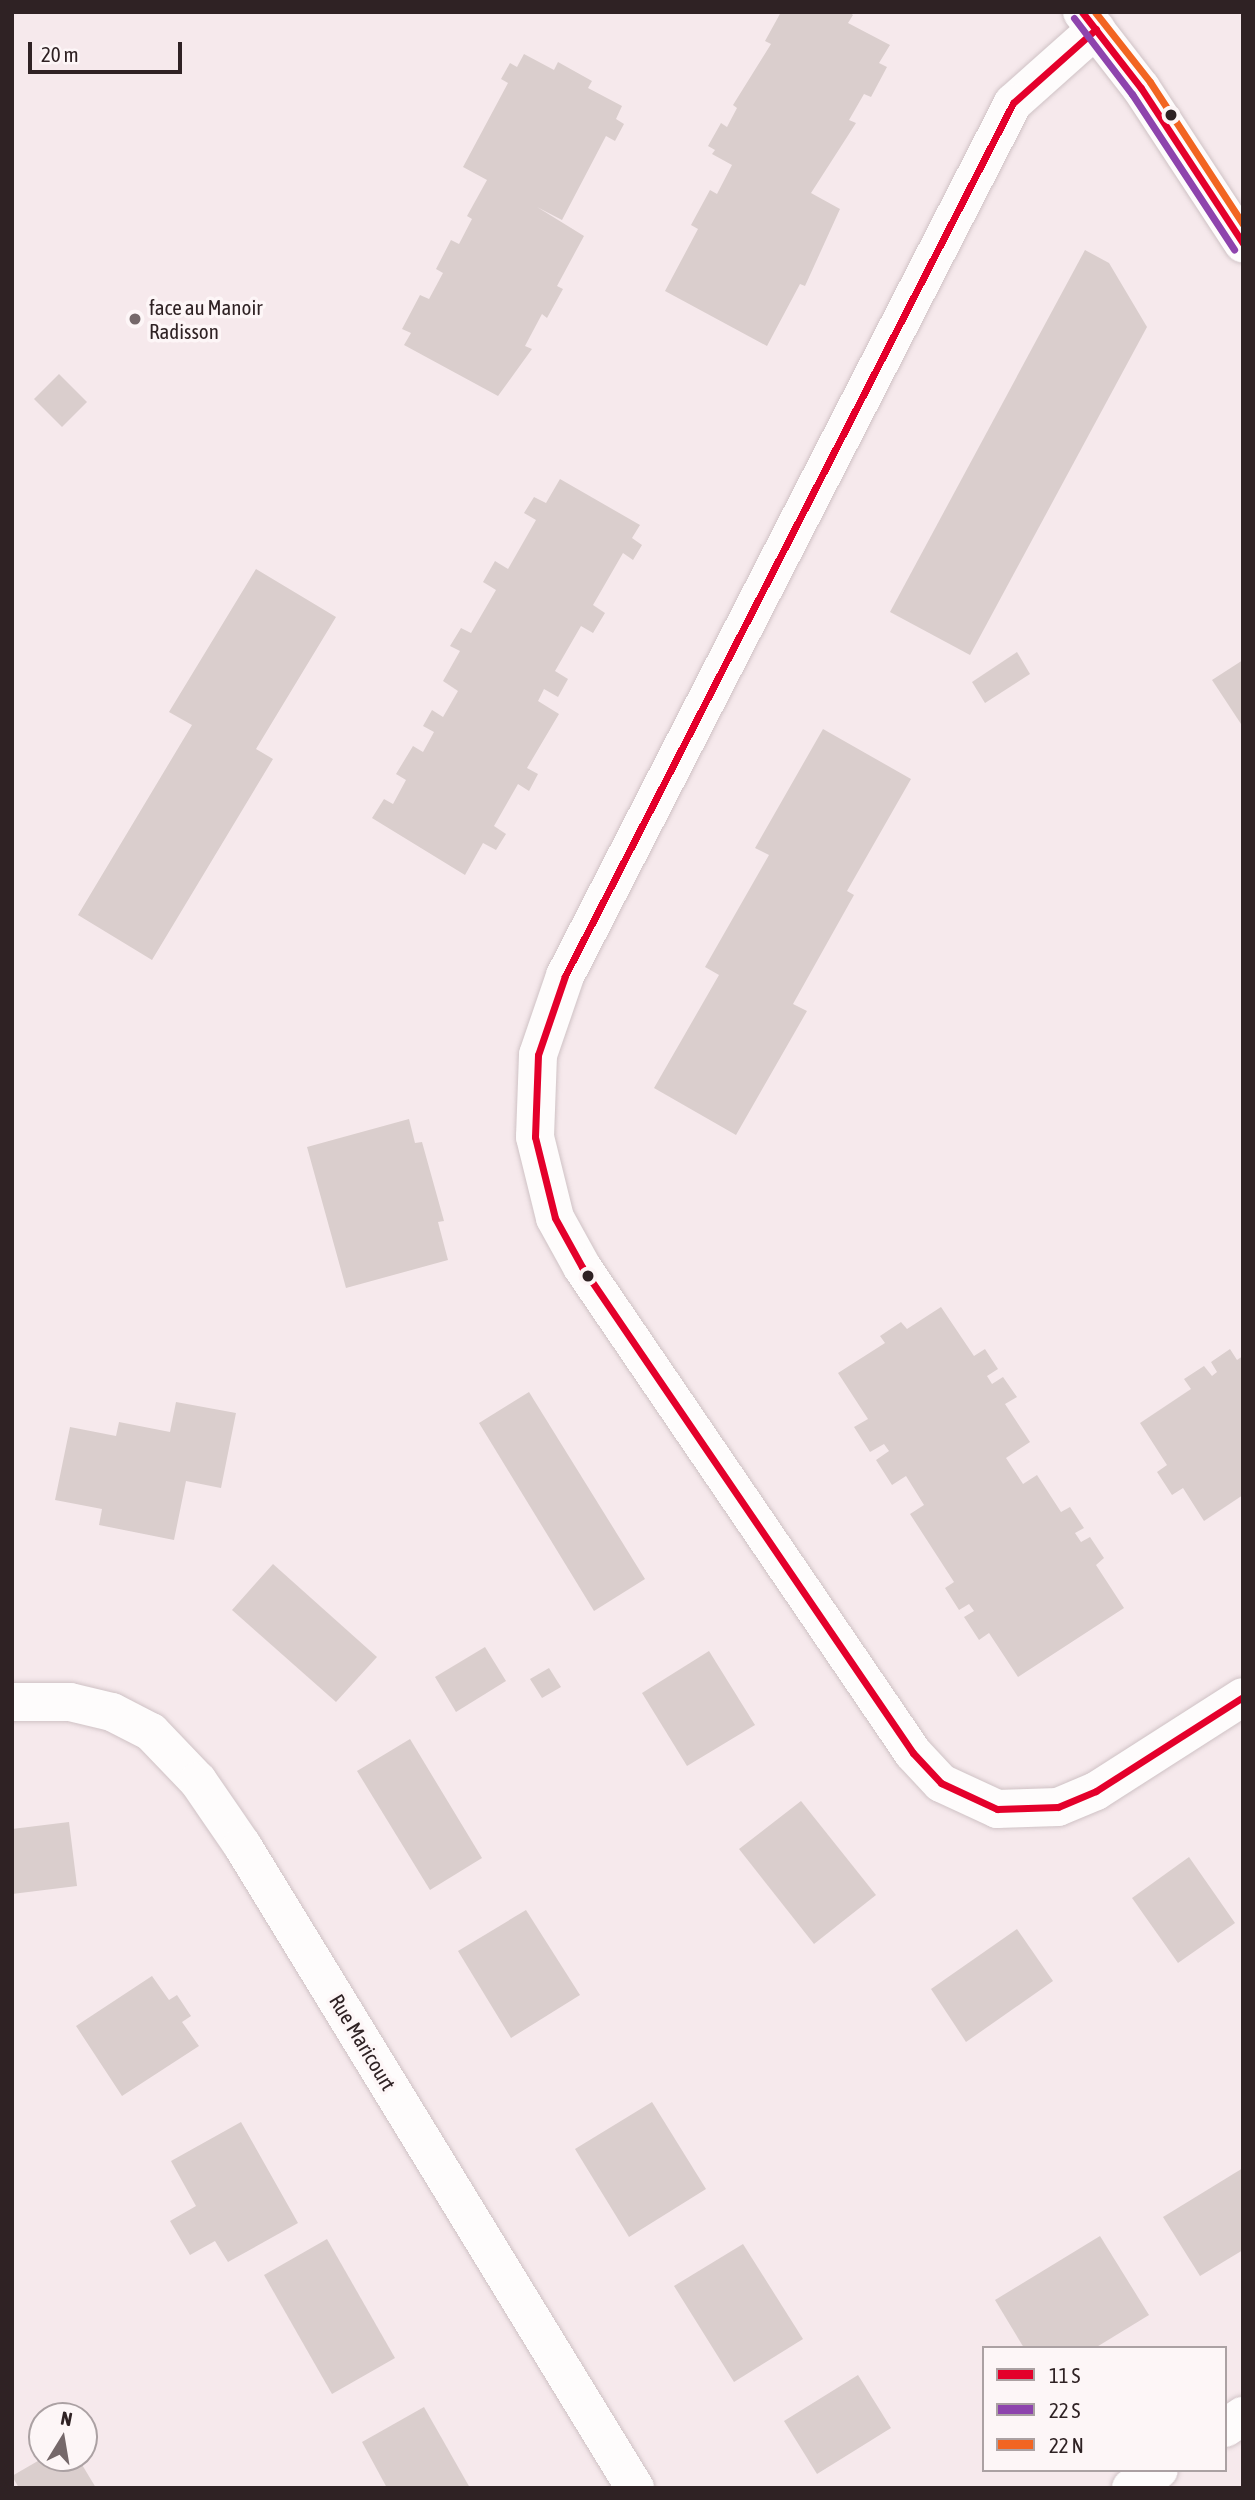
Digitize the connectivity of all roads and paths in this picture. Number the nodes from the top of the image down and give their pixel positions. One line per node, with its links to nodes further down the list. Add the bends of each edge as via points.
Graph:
1 (1089, 21): 2 (street, via 1149,99); 3 (street, via 1013,103 565,976 538,1055 535,1137 555,1218 582,1267 913,1753 941,1783 997,1809 1058,1807 1096,1791)
2 (1243, 243)
3 (1243, 1697)
4 (12, 1702): 8 (street, Rue Maricourt, via 70,1702 111,1712 151,1732 198,1781 242,1845)
5 (1243, 2416): 6 (street)
6 (1227, 2427)
7 (1156, 2472): 9 (street)
8 (635, 2488)
9 (1131, 2488)

